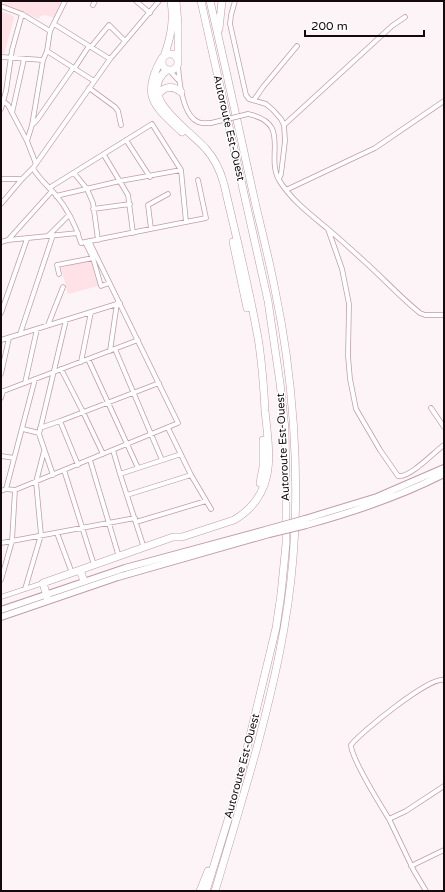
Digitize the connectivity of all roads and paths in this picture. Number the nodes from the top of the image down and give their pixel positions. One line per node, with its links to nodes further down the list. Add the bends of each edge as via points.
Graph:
1 (65, 1): 14 (street)
2 (136, 1): 11 (street)
3 (159, 1): 11 (street)
4 (171, 1): 22 (highway, via 172,30)
5 (176, 1): 27 (highway)
6 (200, 1): 168 (highway, Autoroute Est-Ouest, via 268,301 280,383 286,458 286,544 276,628 236,794)
7 (210, 1): 16 (highway, Autoroute Est-Ouest)
8 (222, 1): 16 (highway)
9 (235, 1): 38 (street, via 230,24 246,95)
10 (1, 6): 12 (street)
11 (150, 13): 17 (street)
12 (22, 14): 15 (street); 23 (street)
13 (404, 17): 44 (street)
14 (54, 24): 15 (street); 18 (street)
15 (50, 31): 20 (street)
16 (218, 37): 172 (highway, Autoroute Est-Ouest, via 276,291 292,407 295,523 285,624 274,682)
17 (125, 41): 18 (street, via 109,25); 25 (street)
18 (90, 46): 25 (street); 28 (street)
19 (298, 46): 38 (street)
20 (47, 51): 26 (street); 28 (street)
21 (1, 57): 23 (street)
22 (163, 57): 27 (highway, via 172,54); 29 (highway, via 162,67); 148 (highway, via 153,76 150,92 161,111 198,147 214,170 255,347 263,430 262,478 253,497 233,516 175,534)
23 (11, 58): 24 (street); 31 (street)
24 (24, 59): 26 (street); 41 (street)
25 (110, 59): 32 (street)
26 (43, 60): 42 (street)
27 (178, 62): 29 (highway, via 175,69); 33 (street)
28 (74, 68): 32 (street); 42 (street)
29 (168, 71): 33 (street); 36 (highway, via 157,82)
30 (1, 77): 31 (street)
31 (7, 78): 37 (street)
32 (94, 81): 34 (street)
33 (179, 81): 35 (street)
34 (89, 88): 43 (street, via 115,107); 48 (street)
35 (181, 92): 36 (highway, via 167,88); 54 (street, bridge, via 187,109 199,122 211,124 248,114 264,119 274,131)
36 (158, 95): 148 (highway, via 169,113 205,148 222,177 259,343 268,457 268,474 264,485 258,498 242,515 227,523 182,537)
37 (3, 100): 40 (street); 41 (street)
38 (254, 100): 44 (street, via 266,104)
39 (444, 101): 59 (street, via 375,148)
40 (1, 109)
41 (12, 113): 45 (street)
42 (32, 125): 45 (street)
43 (121, 125)
44 (284, 125): 54 (street, via 285,141)
45 (27, 140): 48 (street)
46 (126, 140): 47 (street); 49 (street, via 152,124); 51 (street)
47 (104, 155): 50 (street); 56 (street)
48 (34, 166): 53 (street); 58 (street)
49 (181, 170): 51 (street); 66 (street)
50 (74, 173): 57 (street); 58 (street)
51 (150, 176): 56 (street)
52 (1, 179): 53 (street)
53 (22, 179): 62 (street)
54 (279, 179): 59 (street)
55 (198, 180): 66 (street, via 206,218)
56 (120, 181): 57 (street); 63 (street)
57 (87, 189): 61 (street); 64 (street)
58 (50, 190): 61 (street); 74 (street)
59 (286, 190): 68 (street)
60 (168, 194): 67 (street, via 148,205)
61 (56, 196): 65 (street)
62 (1, 204)
63 (130, 204): 64 (street); 70 (street)
64 (93, 209): 75 (street)
65 (69, 215): 69 (street); 72 (street)
66 (186, 222): 67 (street)
67 (152, 229): 70 (street)
68 (328, 229): 85 (street, via 420,313); 117 (street, via 342,268 348,299 350,375 358,414 400,477 419,466)
69 (78, 233): 71 (street); 77 (street, via 81,243)
70 (133, 233): 75 (street)
71 (53, 235): 72 (street); 89 (street)
72 (48, 236): 73 (street)
73 (27, 239): 74 (street); 84 (street)
74 (8, 240): 76 (street)
75 (98, 240): 77 (street)
76 (1, 242)
77 (87, 242): 78 (street); 80 (street)
78 (93, 258): 79 (street, via 57,265); 80 (street, via 101,286)
79 (59, 274)
80 (109, 283): 82 (street)
81 (63, 287): 87 (street)
82 (119, 303): 83 (street); 92 (street); 94 (street)
83 (91, 312): 86 (street); 96 (street)
84 (1, 314)
85 (444, 315)
86 (66, 320): 87 (street); 98 (street)
87 (48, 325): 88 (street)
88 (37, 329): 89 (street); 101 (street)
89 (20, 334): 90 (street)
90 (9, 338): 91 (street); 99 (street)
91 (1, 340)
92 (138, 340): 93 (street); 102 (street)
93 (115, 349): 94 (street); 104 (street)
94 (110, 351): 95 (street)
95 (88, 359): 96 (street); 106 (street)
96 (81, 362): 97 (street)
97 (61, 369): 98 (street); 108 (street)
98 (53, 372): 100 (street); 111 (street)
99 (1, 374)
100 (35, 379): 101 (street); 113 (street)
101 (25, 383): 103 (street)
102 (159, 383): 104 (street); 112 (street, via 178,423)
103 (2, 392): 105 (street)
104 (134, 392): 106 (street); 115 (street)
105 (1, 398)
106 (109, 402): 108 (street); 116 (street)
107 (431, 408): 110 (street)
108 (83, 412): 109 (street); 120 (street)
109 (60, 422): 111 (street); 126 (street)
110 (444, 426)
111 (40, 428): 114 (street)
112 (168, 428): 115 (street); 121 (street)
113 (23, 429): 114 (street); 123 (street)
114 (39, 433): 119 (street)
115 (152, 434): 116 (street); 125 (street)
116 (127, 444): 118 (street); 127 (street)
117 (444, 445)
118 (113, 450): 120 (street); 130 (street)
119 (44, 451): 132 (street); 134 (street)
120 (103, 454): 124 (street)
121 (181, 454): 125 (street); 133 (street)
122 (1, 456): 123 (street)
123 (14, 458): 135 (street)
124 (90, 460): 126 (street); 143 (street)
125 (162, 460): 127 (street)
126 (78, 465): 129 (street)
127 (138, 468): 130 (street)
128 (444, 468): 142 (main road, via 377,498)
129 (64, 470): 132 (street); 144 (street)
130 (120, 474): 138 (street)
131 (444, 474): 142 (main road, via 379,503)
132 (53, 475): 134 (street)
133 (191, 475): 138 (street); 139 (street)
134 (36, 482): 136 (street); 147 (street)
135 (6, 489): 136 (street); 137 (street)
136 (15, 490): 149 (street)
137 (1, 491)
138 (127, 495): 141 (street)
139 (206, 501): 140 (street); 141 (street)
140 (211, 509)
141 (135, 520): 143 (street); 151 (street)
142 (305, 522): 145 (main road, bridge)
143 (109, 523): 144 (street); 152 (street)
144 (82, 528): 146 (street); 153 (street)
145 (269, 531): 157 (main road); 160 (main road)
146 (57, 533): 147 (street); 155 (street)
147 (41, 535): 149 (street); 159 (street)
148 (170, 538): 151 (highway)
149 (12, 541): 150 (street); 156 (street)
150 (1, 543)
151 (144, 548): 152 (highway)
152 (119, 557): 153 (highway)
153 (94, 565): 154 (highway)
154 (80, 570): 155 (highway); 157 (highway)
155 (72, 573): 158 (highway)
156 (1, 580)
157 (84, 581): 160 (main road)
158 (43, 583): 159 (street); 160 (highway)
159 (25, 589): 161 (street)
160 (47, 597): 162 (main road); 163 (main road)
161 (1, 598)
162 (1, 610)
163 (1, 616)
164 (444, 680): 166 (street, via 433,681 400,703 351,745 351,750)
165 (444, 786): 166 (street)
166 (389, 819): 169 (street)
167 (444, 850): 169 (street)
168 (216, 857): 170 (highway); 171 (highway, Autoroute Est-Ouest)
169 (411, 866): 173 (street)
170 (200, 891)
171 (206, 891)
172 (215, 891)
173 (426, 891)

